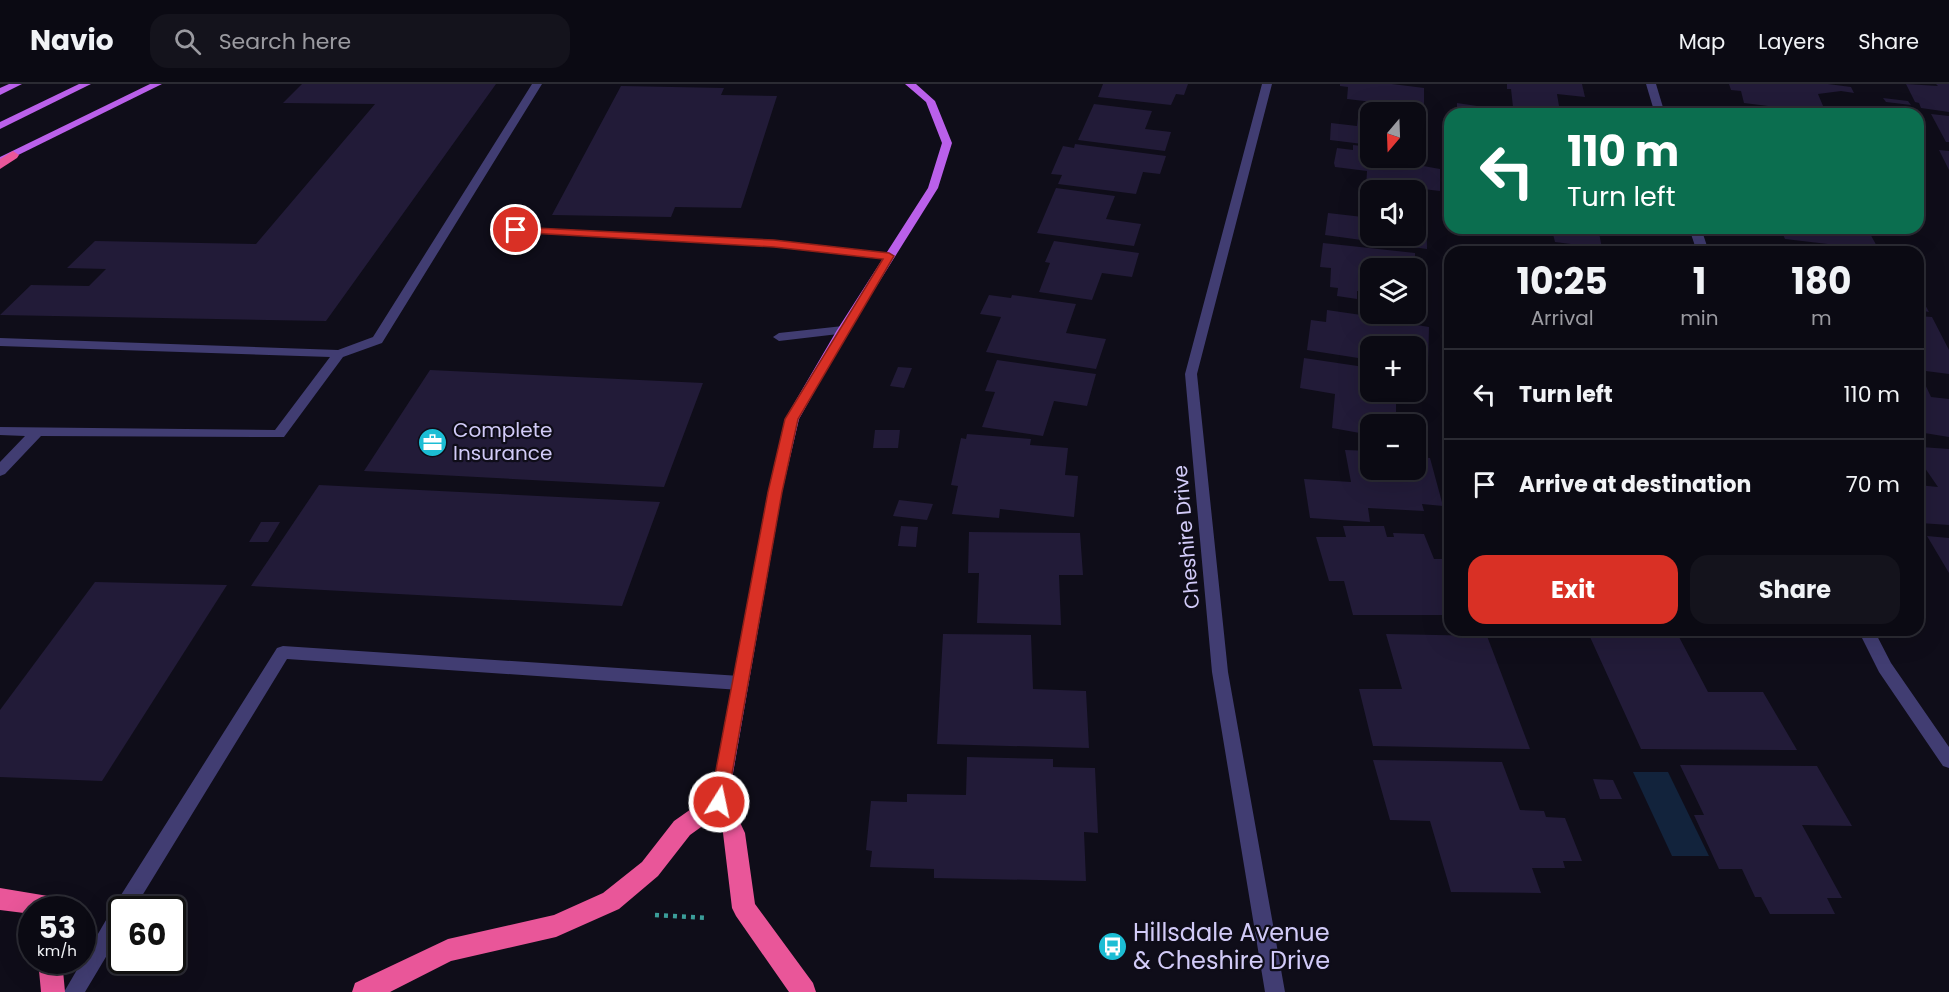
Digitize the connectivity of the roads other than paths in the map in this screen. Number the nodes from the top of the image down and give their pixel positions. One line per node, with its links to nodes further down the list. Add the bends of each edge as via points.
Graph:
1 (16, 84): 8 (main road)
2 (86, 84): 10 (main road)
3 (157, 84): 11 (main road)
4 (537, 84): 18 (street, via 378,340)
5 (910, 84): 14 (main road, via 930,101 947,143 933,188)
6 (1267, 84): 35 (street, Cheshire Drive, via 1191,374 1220,672)
7 (1651, 84): 9 (street)
8 (0, 92)
9 (1658, 108)
10 (0, 126)
11 (13, 155): 12 (highway)
12 (0, 163)
13 (516, 230): 14 (street, via 774,243)
14 (889, 256): 15 (main road)
15 (843, 330): 16 (street); 23 (main road, via 792,419)
16 (779, 336)
17 (0, 342): 18 (street)
18 (339, 354): 20 (street, via 279,434)
19 (0, 431): 20 (street)
20 (37, 432): 21 (street)
21 (0, 471)
22 (1869, 636): 24 (street, via 1885,667)
23 (740, 683): 25 (main road); 26 (street, via 283,652)
24 (1949, 761)
25 (719, 802): 33 (highway, via 682,828 650,869 611,902 556,926 448,950); 34 (highway, via 734,833 744,908)
26 (131, 896)
27 (0, 899): 28 (highway)
28 (18, 901)
29 (108, 934): 32 (street)
30 (51, 974): 31 (highway)
31 (53, 992)
32 (74, 992)
33 (364, 992)
34 (804, 992)
35 (1275, 992)

